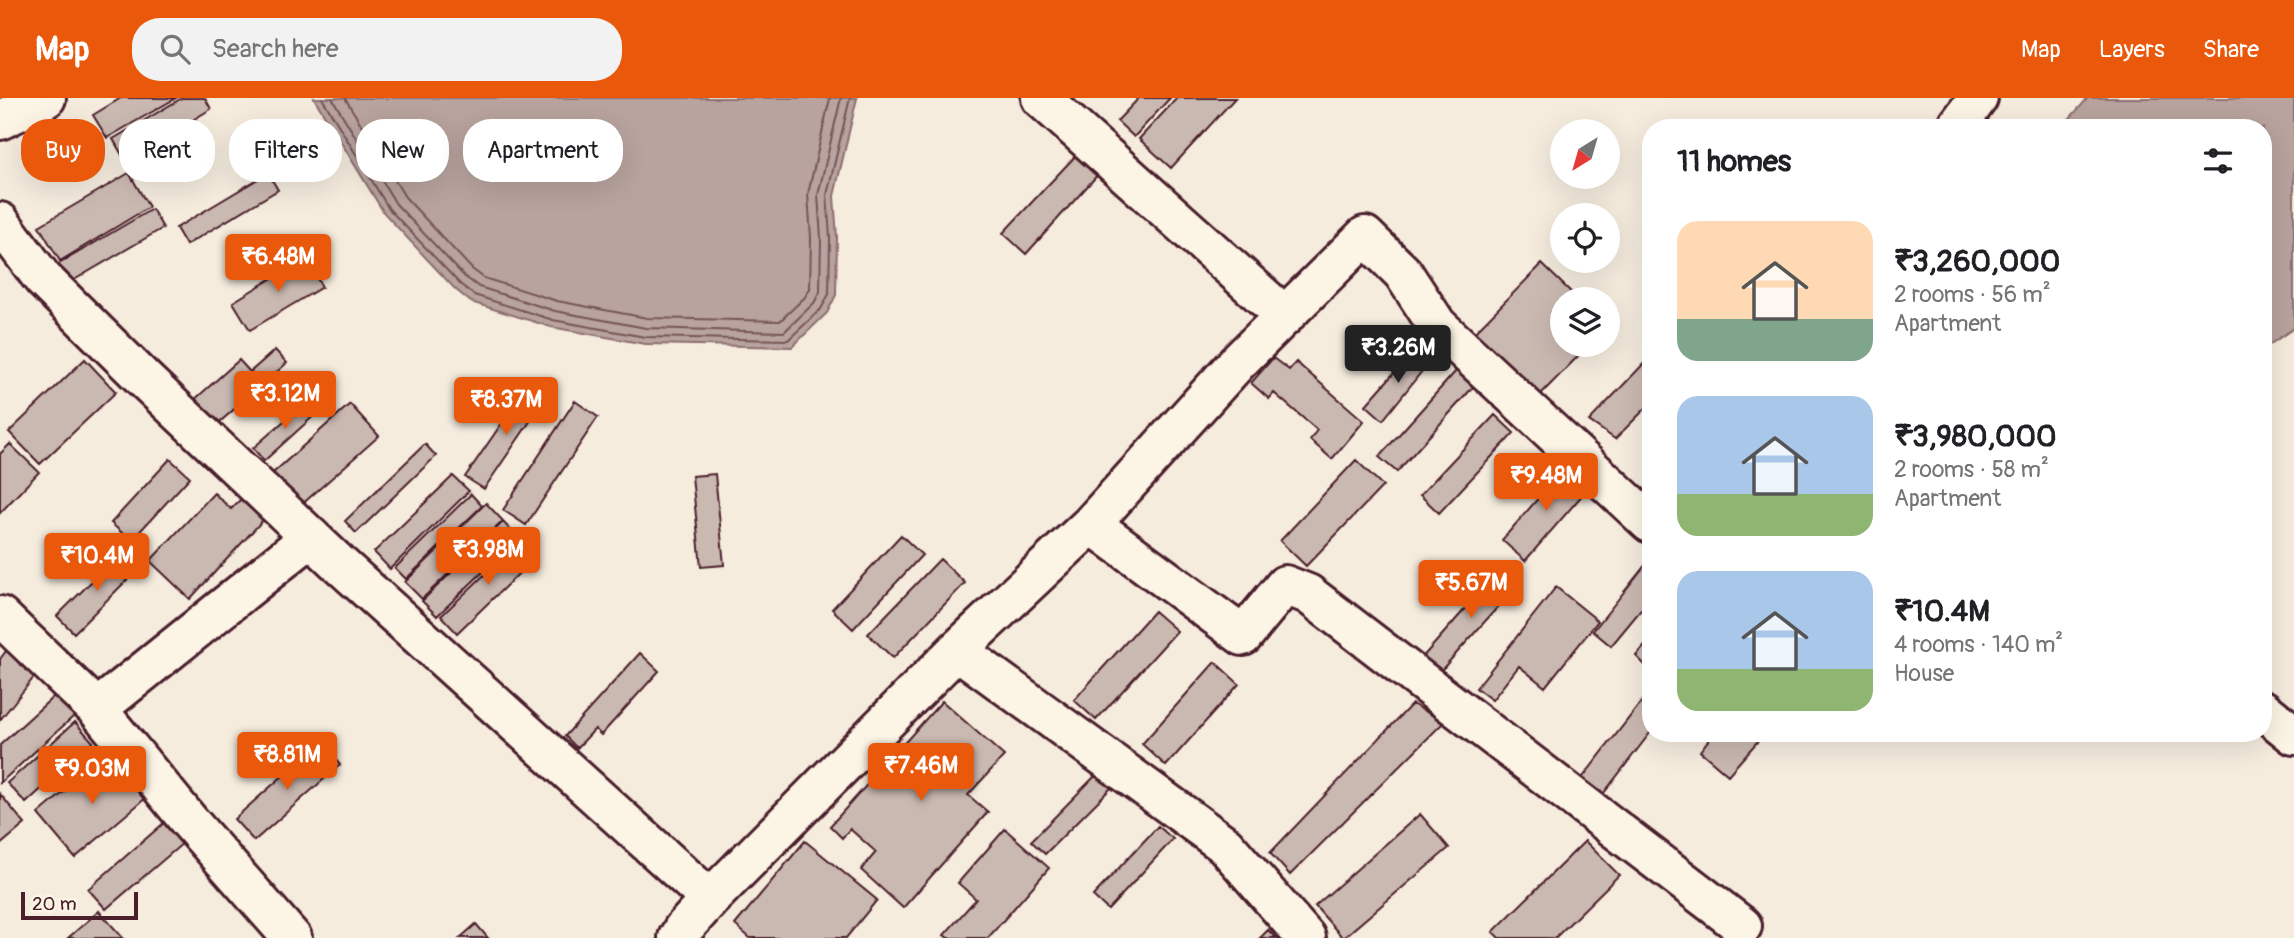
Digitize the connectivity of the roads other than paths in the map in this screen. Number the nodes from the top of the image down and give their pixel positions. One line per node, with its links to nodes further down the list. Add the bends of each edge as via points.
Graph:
1 (46, 98): 5 (street)
2 (1041, 98): 7 (street)
3 (1978, 98): 4 (street)
4 (1963, 119)
5 (0, 120)
6 (0, 222): 10 (street, via 43,279)
7 (1285, 316): 8 (street, via 1365,236 1403,273 1437,325); 9 (street)
8 (1642, 516)
9 (1091, 524): 12 (street); 17 (street, via 1243,636 1285,585 1308,594)
10 (311, 537): 13 (street); 16 (street)
11 (0, 616): 13 (street)
12 (957, 650): 16 (street); 20 (street, via 1225,845)
13 (97, 709): 18 (street)
14 (2272, 717): 15 (street)
15 (2294, 734)
16 (710, 899): 19 (street)
17 (1742, 926)
18 (292, 938)
19 (678, 938)
20 (1306, 938)

